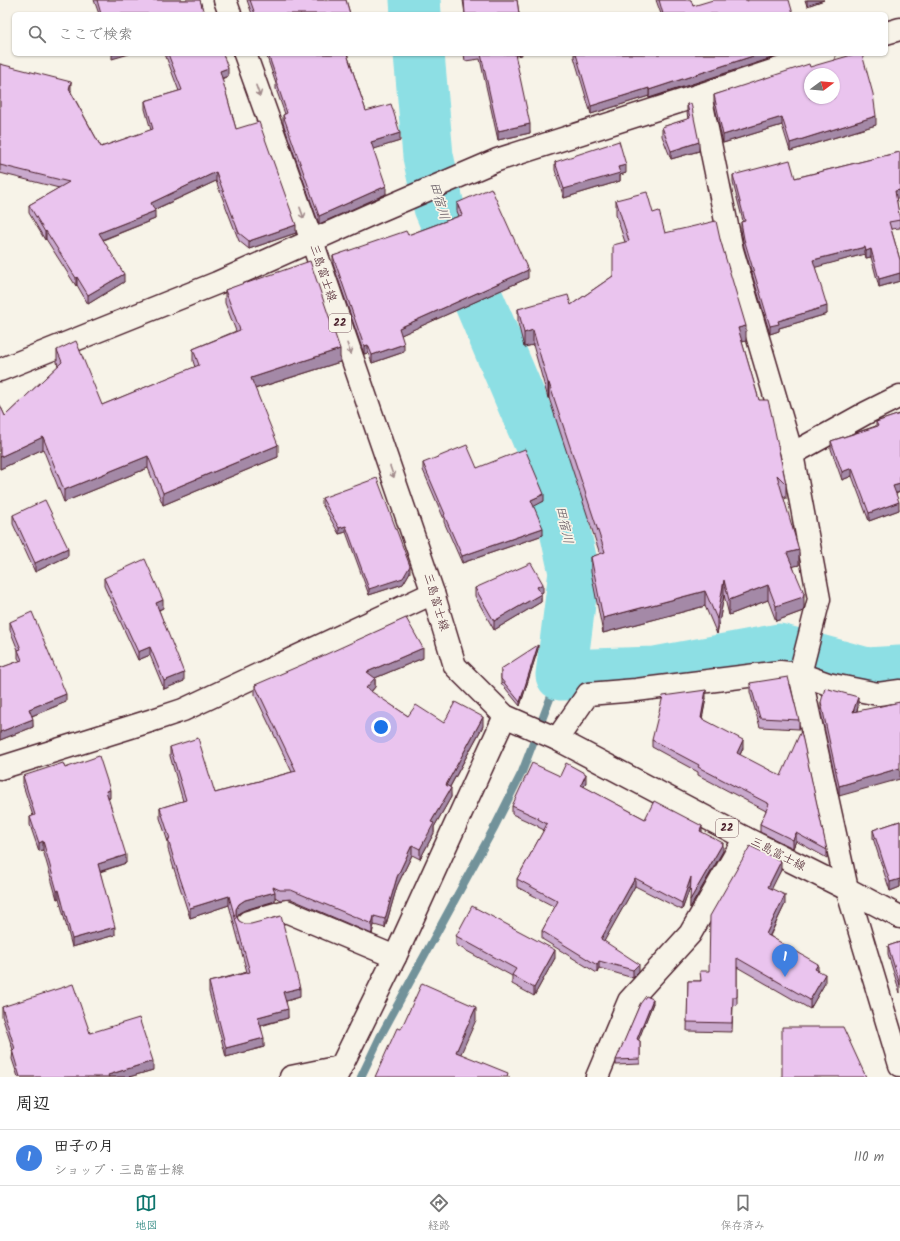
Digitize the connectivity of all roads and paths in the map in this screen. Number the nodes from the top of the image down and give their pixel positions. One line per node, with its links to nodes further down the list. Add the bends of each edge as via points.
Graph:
1 (225, 0): 2 (street)
2 (229, 12)
3 (900, 29): 4 (street)
4 (888, 33)
5 (246, 56): 8 (street, 三島富士線 / 22, one-way to 8)
6 (818, 56): 7 (street)
7 (700, 95): 8 (street, via 497,160); 11 (street, via 732,250)
8 (312, 241): 9 (street, via 217,284); 12 (street, 三島富士線 / 22, one-way to 12)
9 (0, 370)
10 (900, 396): 11 (street)
11 (792, 454): 13 (street, via 819,599)
12 (433, 593): 15 (street, 三島富士線 / 22, via 455,666); 17 (street, via 183,710)
13 (800, 674): 14 (street, via 828,684 878,694); 16 (street, via 780,672 588,694); 19 (street)
14 (900, 691)
15 (513, 719): 16 (street, 三島富士線 / 22); 22 (street)
16 (556, 738): 18 (street, 三島富士線 / 22)
17 (0, 768)
18 (745, 838): 19 (street, 三島富士線 / 22); 26 (street, via 690,934 629,1001)
19 (847, 889): 20 (street, 三島富士線 / 22); 23 (street)
20 (900, 917)
21 (248, 922): 22 (street, via 286,911)
22 (395, 956): 24 (street)
23 (900, 1065)
24 (338, 1072): 25 (street)
25 (291, 1077)
26 (597, 1077)

